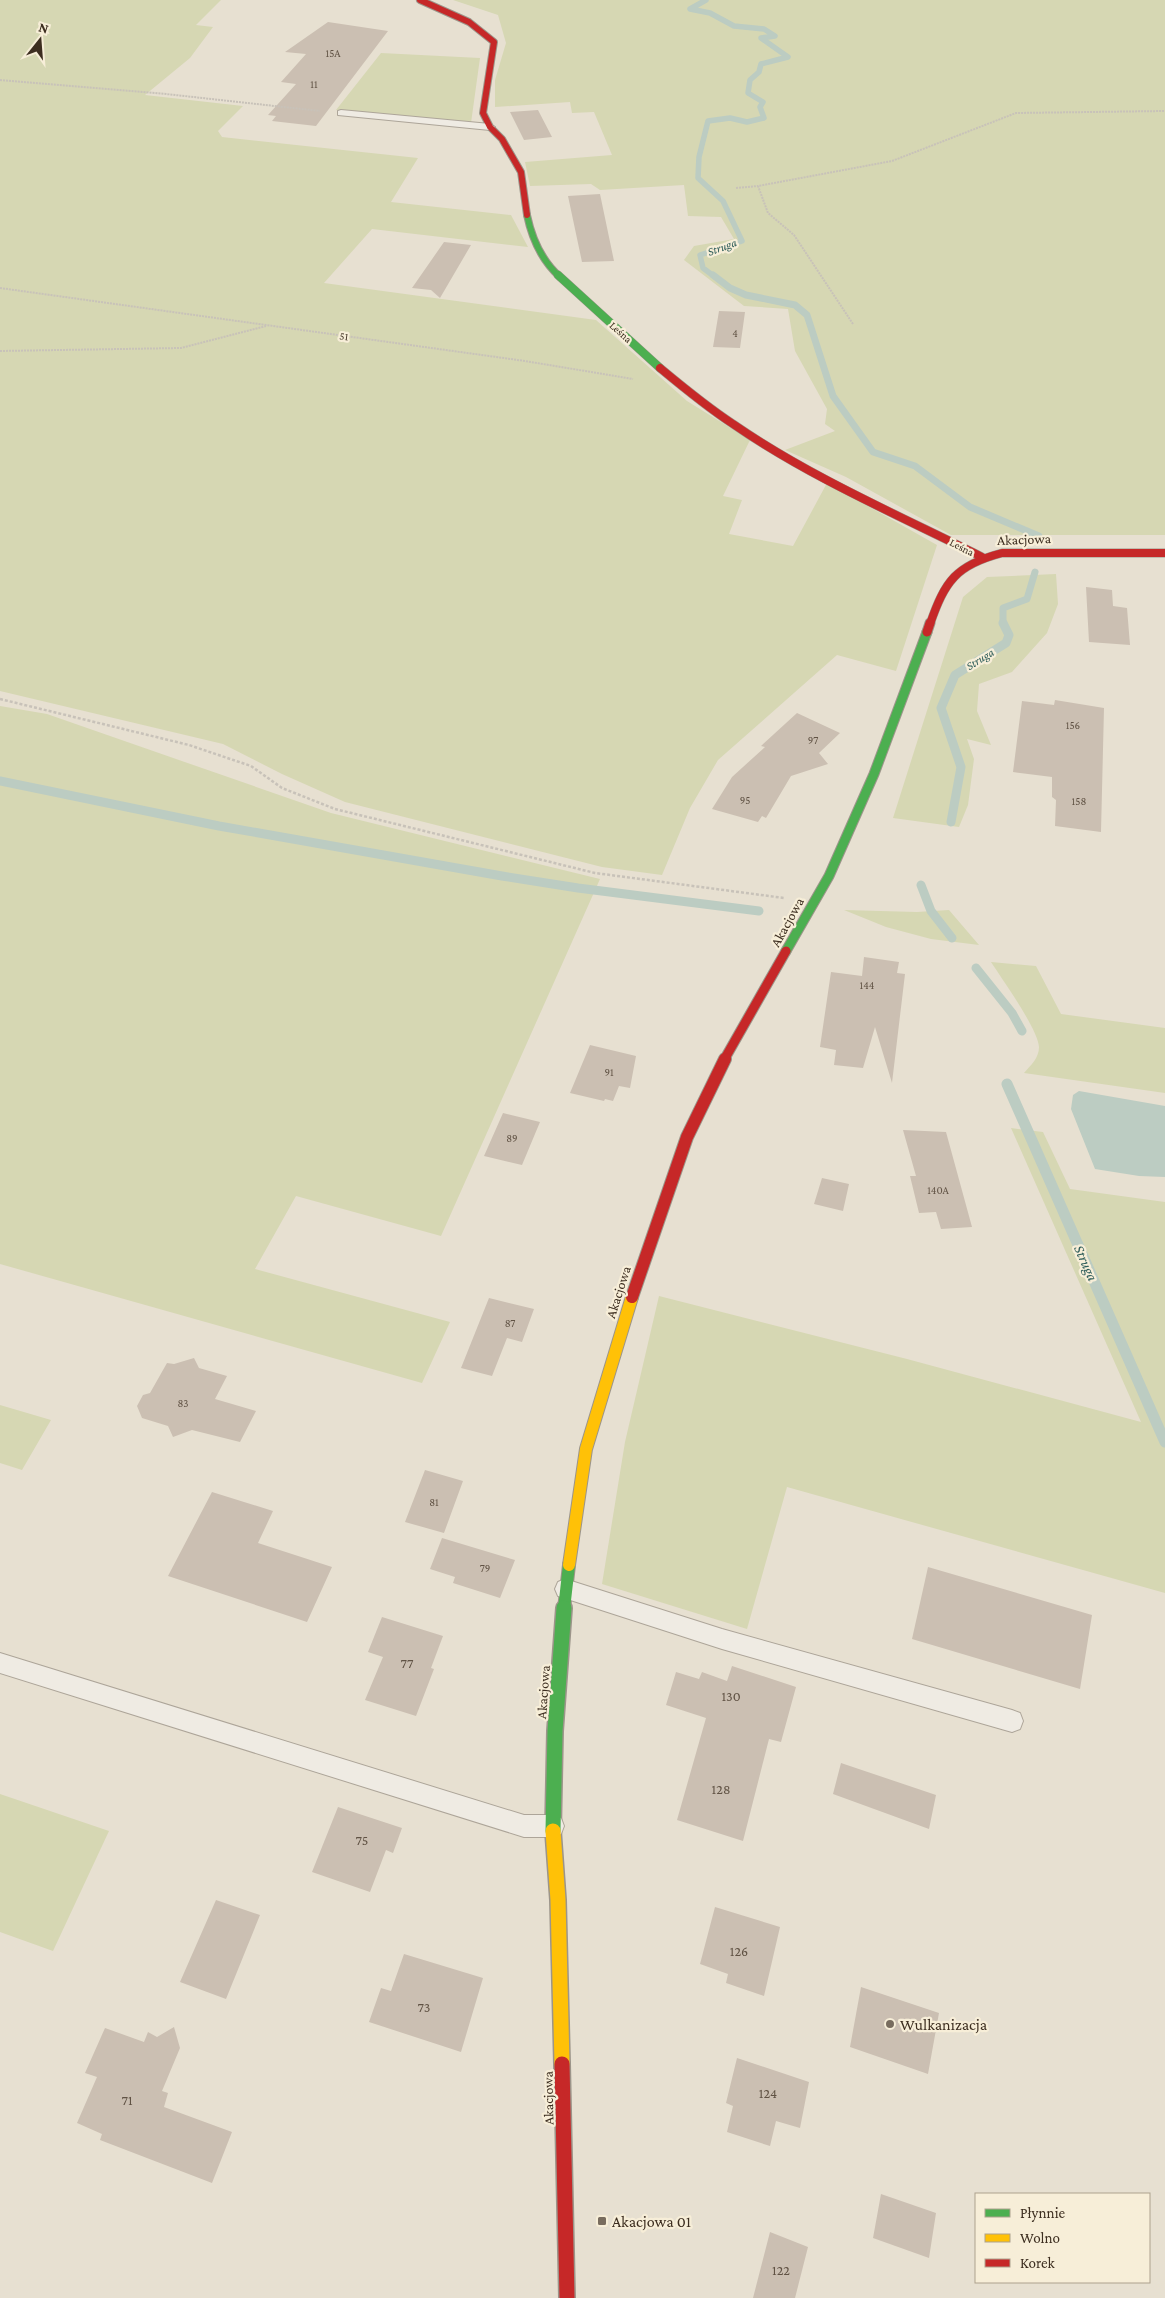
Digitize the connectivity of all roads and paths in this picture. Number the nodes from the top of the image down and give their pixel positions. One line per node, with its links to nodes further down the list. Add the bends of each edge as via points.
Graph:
1 (420, 0): 5 (street, Leśna, via 473,22 487,31 494,42 484,113)
2 (0, 80): 4 (path)
3 (1165, 111): 6 (path, via 1016,113 892,161)
4 (341, 113): 5 (lane)
5 (490, 127): 14 (street, Leśna, via 502,139 521,172 530,232 544,260 672,378 746,432 787,457)
6 (758, 186): 7 (path); 9 (path, via 768,213 794,235)
7 (736, 188)
8 (0, 288): 10 (path, 51)
9 (853, 324)
10 (269, 325): 11 (path, via 180,348); 12 (path, 51)
11 (0, 351)
12 (634, 379)
13 (1165, 553): 14 (street, Akacjowa, via 1002,553)
14 (982, 557): 16 (street, Akacjowa, via 960,567 944,585 874,774)
15 (0, 699): 16 (path, via 189,745 251,766 282,788 335,809 595,873)
16 (814, 905): 17 (street, Akacjowa, via 715,1077 687,1137 665,1197 586,1449)
17 (565, 1589): 19 (lane, via 722,1639); 20 (street, Akacjowa, via 555,1731)
18 (0, 1663): 20 (lane, via 524,1826)
19 (1012, 1721)
20 (553, 1826): 21 (street, Akacjowa, via 558,1900)
21 (567, 2298)

